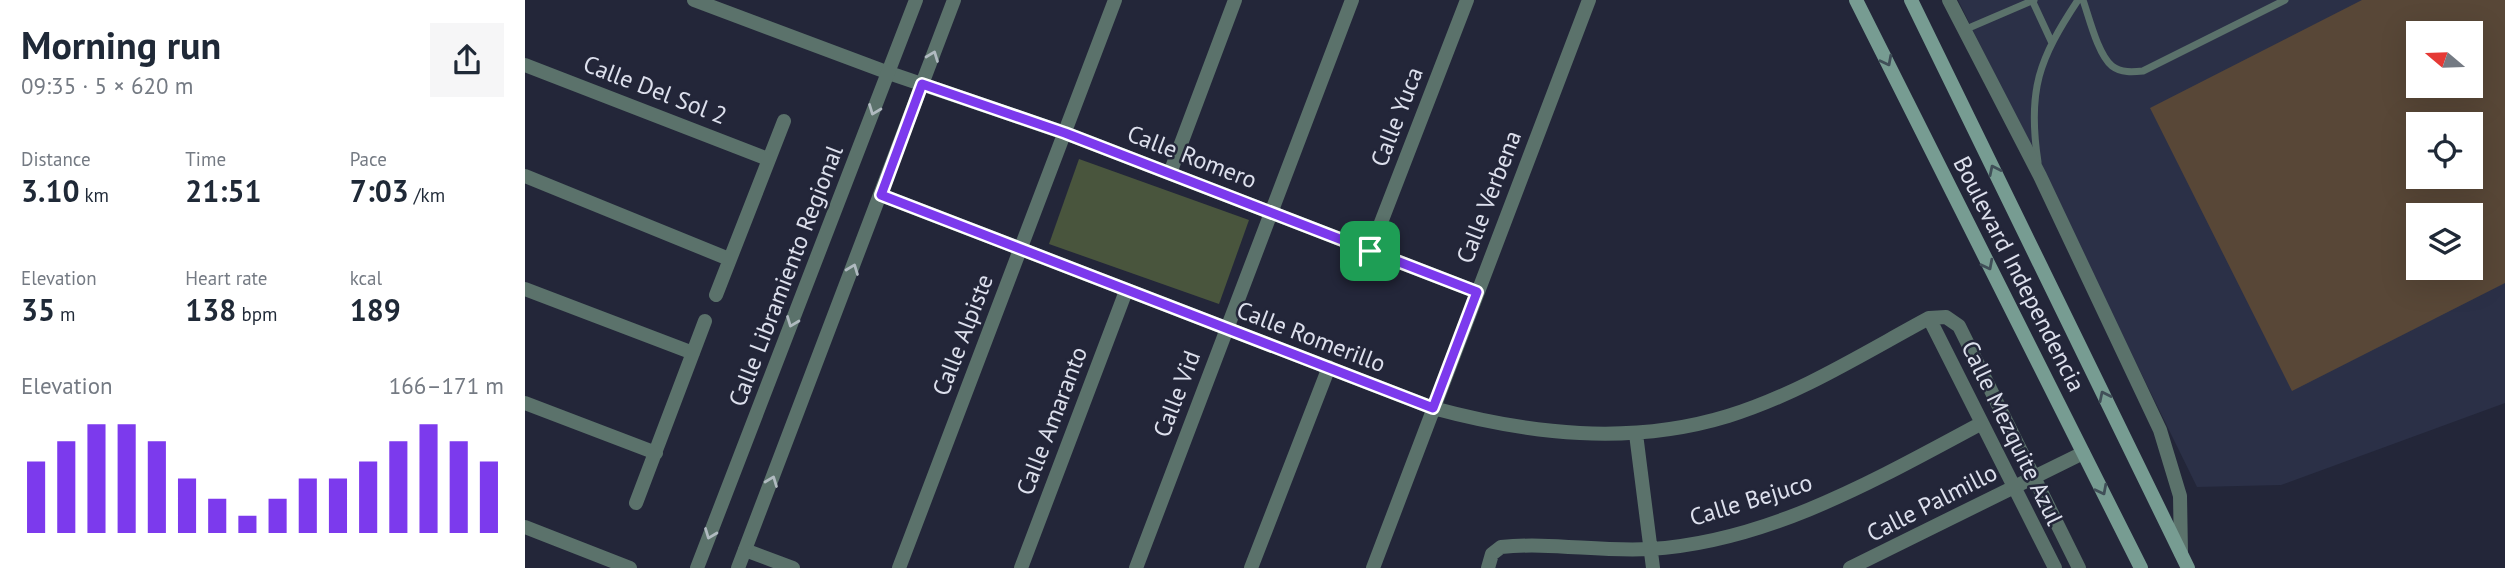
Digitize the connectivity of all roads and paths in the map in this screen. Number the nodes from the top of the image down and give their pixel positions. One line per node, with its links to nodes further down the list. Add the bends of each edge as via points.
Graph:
1 (694, 0): 18 (street, Calle Romero)
2 (916, 0): 18 (street, Calle Libramiento Regional)
3 (954, 0): 19 (street, one-way to 3)
4 (1115, 0): 21 (street, Calle Alpiste)
5 (1235, 0): 23 (street)
6 (1352, 0): 27 (street, Calle Vid)
7 (1467, 0): 29 (street, Calle Yuca)
8 (1589, 0): 33 (street, Calle Verbena)
9 (1856, 0): 45 (main road, Boulevard Independencia, one-way to 45)
10 (1911, 0): 52 (main road, Boulevard Independencia, one-way to 10)
11 (1949, 0): 15 (street)
12 (2032, 0): 15 (lane); 16 (lane)
13 (2081, 0): 14 (lane, via 2104,56 2112,66 2130,72 2143,71); 16 (lane)
14 (2285, 0)
15 (1964, 30): 25 (street)
16 (2052, 43): 25 (lane, via 2040,67 2033,104)
17 (525, 65): 22 (street, Calle Del Sol 2)
18 (889, 73): 19 (street, Calle Romero); 55 (street, Calle Libramiento Regional, one-way to 55)
19 (922, 84): 21 (street, Calle Romero); 26 (street)
20 (784, 121): 22 (street)
21 (1065, 133): 23 (street, Calle Romero); 28 (street, Calle Alpiste)
22 (768, 159): 30 (street)
23 (1170, 173): 27 (street, Calle Romero)
24 (525, 176): 30 (street)
25 (2040, 176): 52 (street, via 2160,430 2180,496)
26 (881, 195): 28 (street, Calle Romerillo); 51 (street, one-way to 26)
27 (1271, 212): 29 (street, Calle Romero); 37 (street, Calle Vid)
28 (1020, 249): 32 (street, Calle Romerillo); 58 (street, Calle Alpiste)
29 (1370, 251): 33 (street, Calle Romero)
30 (729, 259): 34 (street)
31 (525, 289): 38 (street)
32 (1126, 291): 37 (street, Calle Romerillo); 59 (street, Calle Amaranto)
33 (1477, 292): 41 (street, Calle Verbena)
34 (716, 295)
35 (1930, 318): 42 (street, Calle Mezquite Azul); 43 (street, Calle Romerillo, via 1779,397 1729,416); 46 (street, via 1946,317 1959,326)
36 (705, 321): 38 (street)
37 (1226, 329): 39 (street, Calle Romerillo); 60 (street, Calle Vid)
38 (693, 354): 44 (street)
39 (1329, 367): 41 (street, Calle Romerillo); 61 (street)
40 (525, 403): 44 (street)
41 (1433, 408): 43 (street, Calle Romerillo, via 1568,434); 62 (street, Calle Verbena)
42 (1982, 423): 47 (street, Calle Mezquite Azul); 50 (street, Calle Bejuco, via 1811,508 1727,537)
43 (1636, 434): 50 (street)
44 (656, 453): 48 (street)
45 (2083, 453): 46 (street, Calle Palmillo); 67 (main road, Boulevard Independencia, one-way to 67)
46 (2033, 477): 47 (street, Calle Palmillo); 66 (street)
47 (2013, 486): 53 (street, Calle Palmillo); 65 (street, Calle Mezquite Azul)
48 (636, 503)
49 (525, 527): 54 (street)
50 (1650, 549): 63 (street, Calle Bejuco, via 1501,547 1492,554); 64 (street)
51 (745, 550): 56 (street); 57 (street)
52 (2181, 553): 68 (main road, Boulevard Independencia)
53 (1859, 567)
54 (630, 568)
55 (697, 568)
56 (739, 568)
57 (793, 568)
58 (899, 568)
59 (1021, 568)
60 (1136, 568)
61 (1251, 568)
62 (1373, 568)
63 (1488, 568)
64 (1653, 568)
65 (2055, 568)
66 (2079, 568)
67 (2141, 568)
68 (2188, 568)

